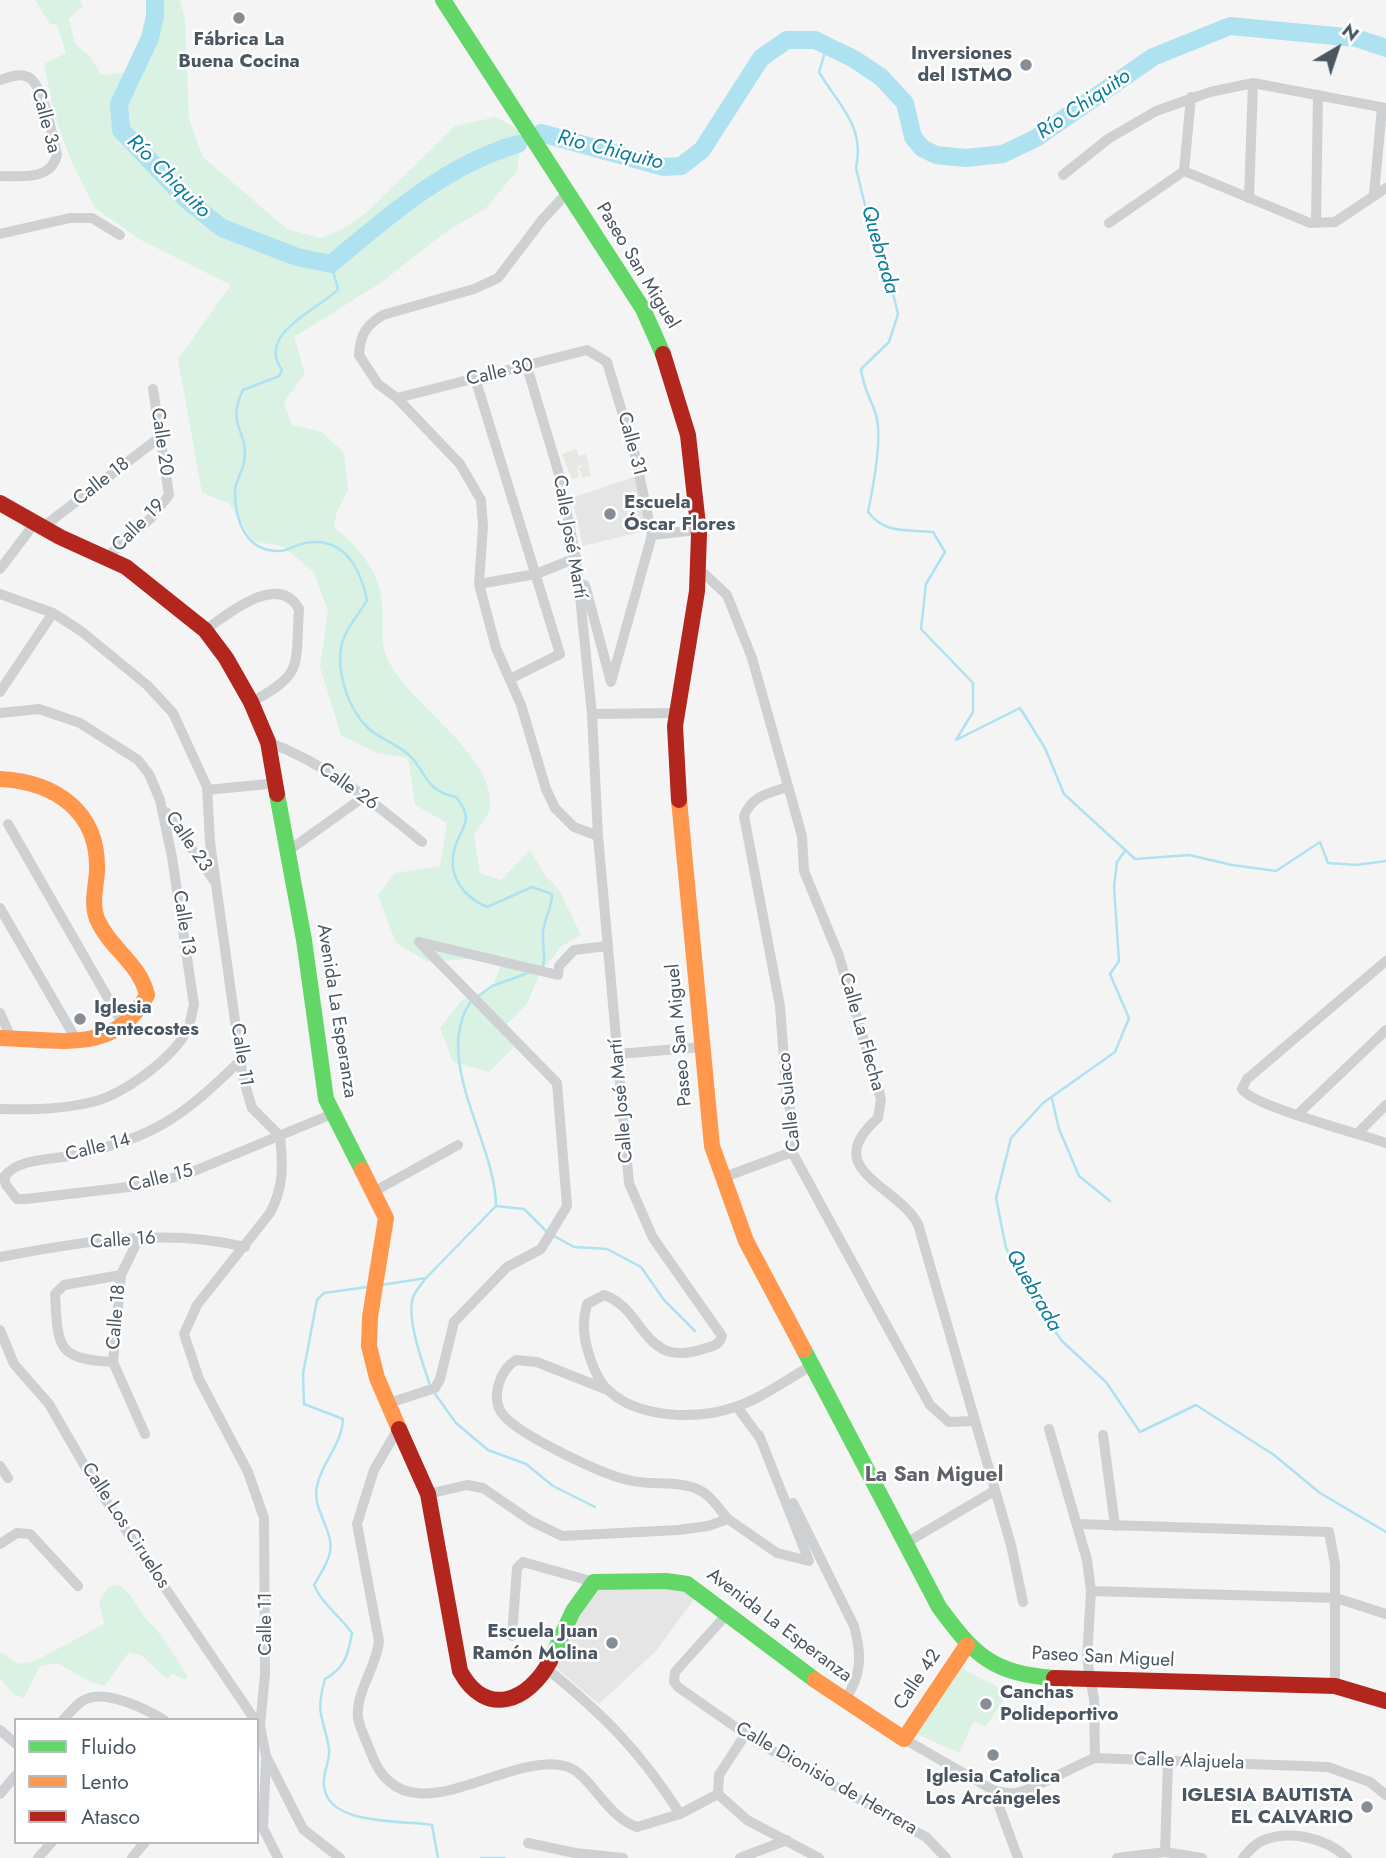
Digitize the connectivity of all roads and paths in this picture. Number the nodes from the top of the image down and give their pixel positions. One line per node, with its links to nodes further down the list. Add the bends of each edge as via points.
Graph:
1 (443, 0): 11 (street, Paseo San Miguel)
2 (0, 80): 9 (street, Calle 3a, via 20,75 38,86 57,155 51,167 34,177)
3 (1253, 83): 4 (street); 5 (street); 13 (street)
4 (1318, 95): 6 (street); 14 (street)
5 (1191, 97): 7 (street); 8 (street, via 1108,139)
6 (1384, 108): 12 (street)
7 (1184, 171): 13 (street); 15 (street)
8 (1063, 175)
9 (0, 176)
10 (1386, 188): 12 (street)
11 (567, 193): 22 (street, via 498,278 370,323 362,333 359,355 378,384); 27 (street, Paseo San Miguel, via 643,309 662,348 687,426)
12 (1374, 194): 14 (street, via 1335,222)
13 (1249, 198): 14 (street, via 1310,223)
14 (1316, 221)
15 (1109, 223)
16 (0, 234): 17 (street, via 70,218 92,218)
17 (120, 235)
18 (601, 356): 19 (street, Calle 30, via 587,350); 28 (street, Calle 31, via 611,370 628,427)
19 (527, 367): 20 (street, Calle 30); 29 (street, Calle José Martí, via 559,474)
20 (475, 378): 22 (street, Calle 30); 33 (street)
21 (153, 388): 23 (street, Calle 20)
22 (397, 398): 34 (street, via 460,464 481,500)
23 (160, 437): 24 (street, Calle 20); 26 (street, Calle 18)
24 (169, 495): 30 (street, Calle 19, via 151,519)
25 (0, 503): 26 (street, Avenida La Esperanza)
26 (39, 525): 30 (street, Avenida La Esperanza); 31 (street, Calle 18)
27 (697, 530): 28 (street); 32 (street, Paseo San Miguel)
28 (652, 535): 29 (street, via 611,682)
29 (576, 554): 33 (street); 43 (street, Calle José Martí)
30 (108, 556): 37 (street, Avenida La Esperanza)
31 (0, 569)
32 (699, 569): 42 (street, Paseo San Miguel); 47 (street, Calle La Flecha, via 736,610)
33 (536, 574): 34 (street); 38 (street, via 560,654)
34 (479, 584): 38 (street, via 490,629)
35 (0, 594): 36 (street, Calle 11)
36 (54, 613): 39 (street); 48 (street, Calle 11, via 109,652 173,713)
37 (205, 630): 40 (street, Avenida La Esperanza); 40 (street, via 261,596 280,594 295,602 299,609 293,672 277,689)
38 (510, 679): 52 (street, via 555,808 574,827)
39 (0, 692)
40 (251, 702): 44 (street, Avenida La Esperanza)
41 (0, 713): 50 (street, Calle 13, via 39,709 80,723 138,760)
42 (674, 713): 43 (street); 64 (street, Paseo San Miguel)
43 (592, 714): 52 (street, Calle José Martí)
44 (268, 742): 46 (street, Avenida La Esperanza); 49 (street, Calle 26, via 320,766)
45 (0, 779): 60 (street, via 55,789 83,814 94,832 96,919 136,964 145,982 146,1000)
46 (278, 783): 48 (street); 54 (street, Avenida La Esperanza)
47 (788, 787): 75 (street, Calle Sulaco, via 757,797 744,816 780,1006 794,1129); 89 (street, Calle La Flecha, via 802,836 804,871 839,956 881,1099 878,1118 864,1130 856,1146 856,1159 863,1171 902,1202 918,1224)
48 (207, 790): 55 (street, Calle 11)
49 (365, 796): 53 (street, Calle 26); 54 (street)
50 (160, 800): 55 (street, Calle 23); 68 (street, Calle 13, via 193,981 189,1027 176,1046 141,1078 117,1092 92,1102)
51 (8, 824): 60 (street)
52 (598, 835): 57 (street, Calle José Martí)
53 (422, 842)
54 (288, 851): 69 (street, Avenida La Esperanza, via 315,1036)
55 (216, 884): 66 (street, Calle 11)
56 (0, 908): 63 (street)
57 (607, 946): 65 (street, Calle José Martí); 87 (street, via 574,950 559,966 558,975 419,942 557,1083 566,1206 541,1249 507,1267 454,1322 435,1388)
58 (1384, 966): 70 (street, via 1244,1083 1242,1089 1248,1096)
59 (0, 1013): 62 (street)
60 (124, 1026): 63 (street, via 105,1037)
61 (1386, 1030): 70 (street)
62 (6, 1038): 63 (street)
63 (77, 1041)
64 (702, 1046): 65 (street); 77 (street, Paseo San Miguel, via 712,1146)
65 (618, 1054): 86 (street, Calle José Martí, via 633,1192 653,1238 722,1340 700,1350 659,1348 646,1338 623,1305 604,1295 595,1297 587,1304 583,1328 597,1376)
66 (242, 1059): 72 (street, Calle 11, via 252,1108); 76 (street, Calle 14, via 186,1111 146,1135)
67 (1386, 1105): 71 (street)
68 (0, 1109)
69 (332, 1114): 72 (street, Calle 15); 78 (street, Avenida La Esperanza)
70 (1297, 1115): 71 (street)
71 (1358, 1133): 73 (street)
72 (280, 1136): 76 (street, Calle 15, via 187,1174 84,1195 17,1199 4,1180); 80 (street, Calle 11, via 283,1175 277,1200)
73 (1386, 1143)
74 (458, 1145): 78 (street)
75 (792, 1152): 77 (street); 89 (street, Calle Sulaco, via 930,1405 949,1422)
76 (11, 1169)
77 (722, 1178): 85 (street, Paseo San Miguel, via 746,1241)
78 (375, 1191): 87 (street, Avenida La Esperanza, via 386,1218 369,1346)
79 (138, 1240): 80 (street, Calle 16, via 179,1236); 81 (street, Calle 16, via 85,1243); 82 (street, Calle 18)
80 (245, 1247): 121 (street, Calle 11, via 197,1305 184,1334 199,1379 248,1472 264,1518 265,1674)
81 (0, 1257)
82 (121, 1275): 84 (street, Calle 18); 84 (street, via 64,1285 55,1294 57,1329 65,1349 81,1360)
83 (0, 1330): 120 (street, Calle Los Ciruelos, via 14,1364 49,1404 98,1489)
84 (113, 1362): 92 (street, Calle 18)
85 (810, 1366): 88 (street); 102 (street, Paseo San Miguel)
86 (608, 1390): 88 (street, via 631,1404 661,1413 711,1413); 99 (street, via 537,1362 516,1360 503,1371 498,1398 502,1414 509,1420 602,1472 630,1481 699,1489)
87 (389, 1404): 90 (street, Avenida La Esperanza)
88 (737, 1407): 93 (street)
89 (973, 1421): 97 (street, Calle La Flecha)
90 (399, 1427): 98 (street, Avenida La Esperanza); 135 (street, via 374,1470 357,1524 379,1641 358,1717 383,1776 394,1788 436,1792 515,1771 562,1765 580,1775 624,1822 644,1827)
91 (1049, 1429): 100 (street)
92 (145, 1434)
93 (759, 1435): 99 (street, via 809,1562 777,1553); 116 (street, via 854,1626 861,1660)
94 (1103, 1435): 101 (street)
95 (0, 1466): 96 (street)
96 (8, 1478)
97 (994, 1491): 102 (street); 108 (street, Calle La Flecha)
98 (428, 1494): 99 (street, via 467,1485 483,1488 562,1536 678,1530); 113 (street, Avenida La Esperanza, via 449,1623 465,1681 483,1696 510,1700 530,1690)
99 (728, 1519)
100 (1077, 1524): 101 (street); 106 (street)
101 (1115, 1526): 107 (street, via 1329,1532)
102 (906, 1543): 112 (street, Paseo San Miguel, via 939,1607)
103 (0, 1544): 105 (street, via 17,1533 30,1534)
104 (594, 1582): 109 (street, Avenida La Esperanza, via 687,1584); 111 (street, via 523,1562 517,1568); 113 (street, Avenida La Esperanza, via 570,1615)
105 (78, 1586)
106 (1091, 1591): 107 (street); 114 (street, via 1087,1659)
107 (1336, 1598): 110 (street); 115 (street)
108 (1023, 1601)
109 (728, 1613): 116 (street, Avenida La Esperanza); 124 (street, Calle Dionisio de Herrera, via 676,1672 674,1682)
110 (1386, 1614)
111 (512, 1636)
112 (967, 1645): 114 (street, Paseo San Miguel, via 1020,1675); 125 (street, Calle 42)
113 (547, 1669): 135 (street, via 606,1718 655,1775)
114 (1092, 1681): 115 (street, Paseo San Miguel); 128 (street)
115 (1335, 1686): 117 (street, Paseo San Miguel)
116 (844, 1701): 125 (street, Avenida La Esperanza)
117 (1386, 1701)
118 (65, 1718): 119 (street, via 90,1697 108,1698)
119 (158, 1718)
120 (254, 1718)
121 (258, 1718)
122 (0, 1730): 126 (street)
123 (259, 1730): 127 (street)
124 (745, 1735): 133 (street, via 719,1776); 146 (street, Calle Dionisio de Herrera, via 926,1837)
125 (904, 1739): 131 (street, Avenida La Esperanza)
126 (14, 1742)
127 (266, 1756): 141 (street, via 263,1828); 142 (street, via 303,1829)
128 (1095, 1758): 129 (street, Calle Alajuela); 131 (street, Calle Alajuela, via 1019,1793)
129 (1168, 1762): 134 (street, Calle Alajuela, via 1328,1767 1370,1782); 139 (street)
130 (14, 1777): 132 (street)
131 (993, 1790): 147 (street)
132 (0, 1794)
133 (718, 1794): 135 (street); 136 (street, via 747,1820)
134 (1386, 1795)
135 (680, 1814)
136 (787, 1840): 144 (street); 145 (street)
137 (528, 1843): 143 (street)
138 (50, 1844): 140 (street)
139 (1165, 1852): 148 (street); 149 (street)
140 (38, 1858)
141 (278, 1858)
142 (341, 1858)
143 (623, 1858)
144 (740, 1858)
145 (819, 1858)
146 (946, 1858)
147 (1018, 1858)
148 (1117, 1858)
149 (1202, 1858)
150 (1243, 1858): 151 (street, via 1256,1844 1276,1838 1316,1838)
151 (1347, 1858)

